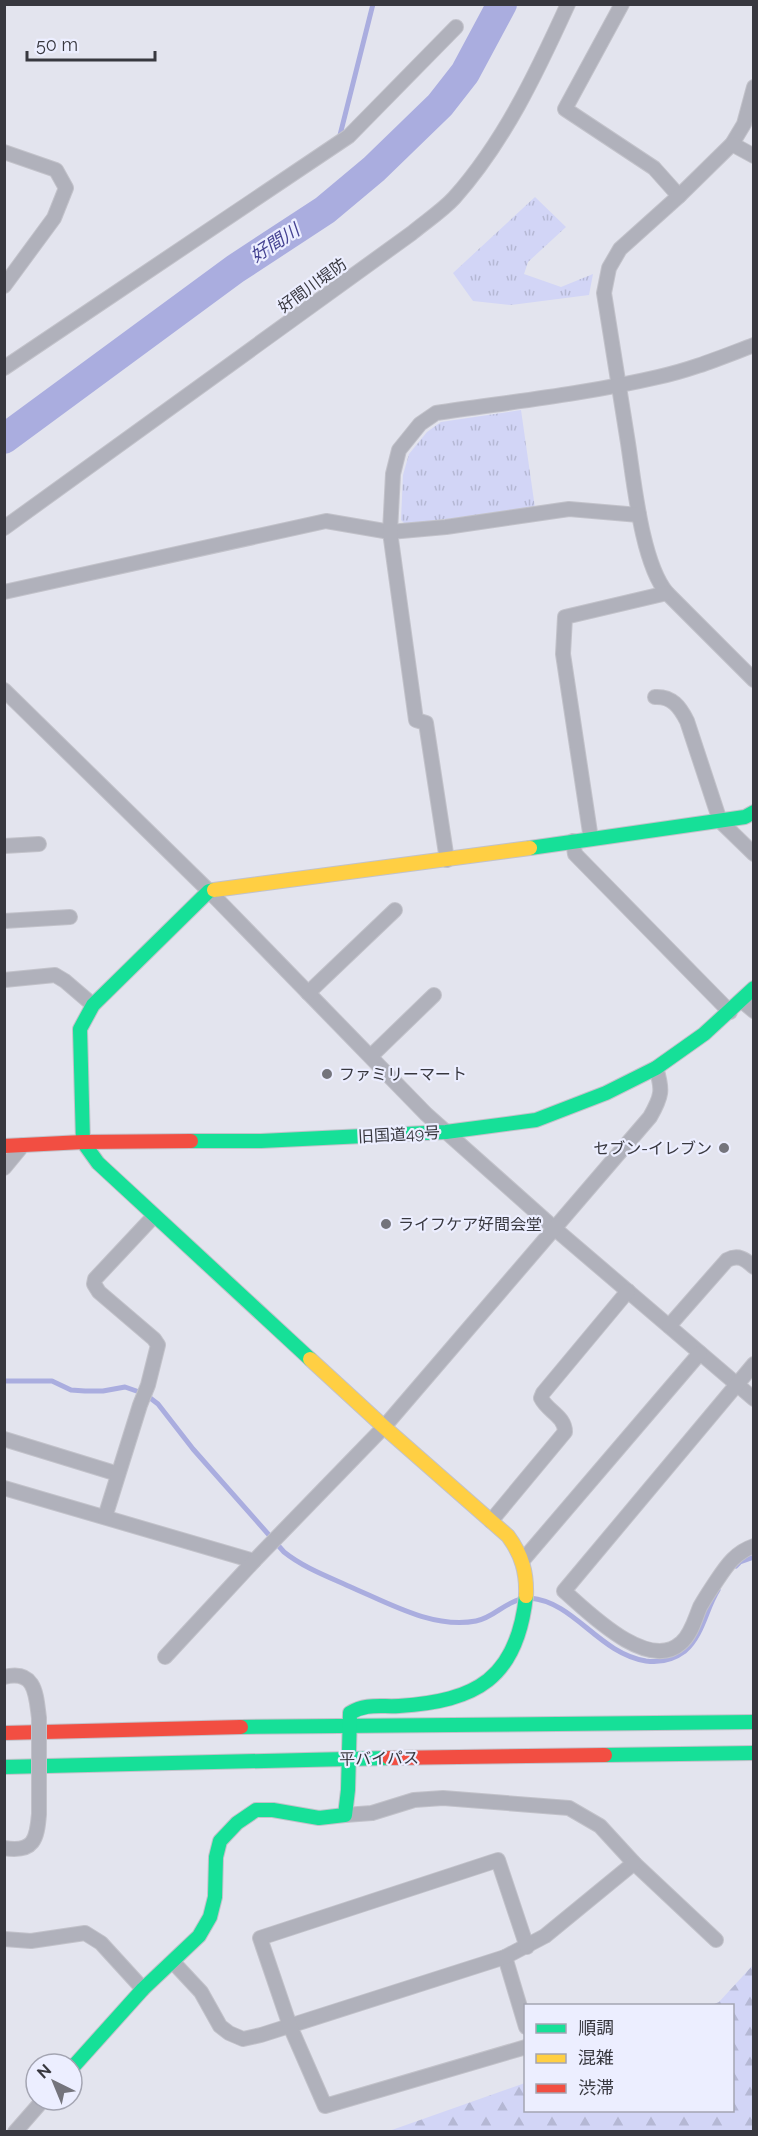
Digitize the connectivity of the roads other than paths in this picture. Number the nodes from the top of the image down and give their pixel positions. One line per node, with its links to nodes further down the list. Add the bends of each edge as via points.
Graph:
1 (568, 4): 14 (street, 好間川堤防, via 488,156 452,199 412,234)
2 (622, 4): 8 (street, via 565,109 654,168)
3 (456, 27): 11 (street, via 349,136)
4 (753, 87): 5 (street, via 744,124)
5 (732, 144): 7 (street); 8 (street)
6 (4, 152): 9 (street, via 56,170 66,189 54,218)
7 (753, 156)
8 (679, 196): 12 (street, via 620,249 609,268 604,292)
9 (4, 286)
10 (753, 345): 12 (street, via 698,366)
11 (4, 368)
12 (619, 386): 13 (street); 15 (street, via 436,413 420,424 399,450 393,474)
13 (639, 514): 15 (street, via 569,509); 17 (street, via 654,572)
14 (4, 528)
15 (390, 532): 16 (street, via 326,521); 28 (street, via 416,720 426,723)
16 (4, 592)
17 (667, 593): 18 (street); 23 (street, via 565,616 563,654)
18 (753, 680)
19 (4, 690): 29 (street)
20 (655, 697): 22 (street, via 665,697 676,704 687,721)
21 (753, 812): 22 (main road)
22 (720, 820): 23 (main road); 27 (street)
23 (591, 839): 24 (main road)
24 (573, 842): 28 (main road); 40 (street, via 575,854)
25 (39, 844): 26 (street)
26 (4, 846)
27 (753, 854)
28 (447, 860): 29 (main road)
29 (209, 891): 35 (street); 38 (main road)
30 (395, 910): 35 (street)
31 (70, 917): 32 (street)
32 (4, 921)
33 (4, 980): 38 (street, via 55,975)
34 (753, 988): 37 (main road, 旧国道49号)
35 (308, 993): 41 (street)
36 (434, 995): 41 (street)
37 (741, 1001): 39 (street); 40 (main road, 旧国道49号)
38 (93, 1005): 44 (main road, via 80,1029)
39 (753, 1011)
40 (730, 1012): 42 (main road, 旧国道49号)
41 (371, 1056): 43 (street)
42 (656, 1068): 43 (main road, 旧国道49号, via 536,1120); 49 (street, via 662,1086 651,1117)
43 (446, 1132): 44 (main road, 旧国道49号, via 261,1141); 49 (street)
44 (84, 1143): 45 (main road, 旧国道49号); 48 (main road, via 98,1163)
45 (23, 1145): 46 (main road, 旧国道49号); 47 (street)
46 (4, 1146)
47 (4, 1168)
48 (154, 1216): 57 (main road); 59 (street, via 94,1284 158,1345)
49 (554, 1228): 51 (street); 57 (street)
50 (753, 1267): 52 (street, via 741,1257 727,1260)
51 (628, 1291): 52 (street); 62 (street, via 543,1393 543,1402 564,1423 564,1432)
52 (669, 1326): 53 (street)
53 (700, 1353): 55 (street); 64 (street)
54 (753, 1364): 55 (street)
55 (737, 1384): 56 (street); 63 (street, via 564,1591 612,1633 646,1649 669,1649 682,1643 731,1560)
56 (753, 1399)
57 (384, 1427): 62 (main road); 65 (street)
58 (4, 1439): 59 (street)
59 (118, 1474): 61 (street)
60 (4, 1488): 61 (street)
61 (105, 1517): 65 (street)
62 (491, 1521): 64 (main road, via 516,1546)
63 (753, 1546)
64 (523, 1560): 69 (main road, via 527,1601 521,1628 504,1666 491,1681 464,1697 426,1704 360,1705 350,1713)
65 (254, 1561): 66 (street)
66 (165, 1657)
67 (4, 1677): 75 (street, bridge, via 17,1674 27,1679 35,1690 39,1718 38,1832 31,1844 19,1850)
68 (753, 1722): 69 (main road, 平バイパス)
69 (348, 1725): 70 (main road, 平バイパス); 72 (main road)
70 (4, 1733)
71 (753, 1753): 72 (main road, 平バイパス)
72 (350, 1759): 73 (main road, 平バイパス); 74 (main road)
73 (4, 1767)
74 (345, 1815): 76 (street, via 443,1798 569,1808 600,1826); 81 (main road, via 319,1818 256,1810 237,1823 220,1841 210,1917 199,1936)
75 (4, 1848)
76 (634, 1863): 78 (street); 79 (street)
77 (4, 1939): 82 (street, via 32,1941 85,1933 101,1943)
78 (717, 1940)
79 (527, 1947): 80 (street); 84 (street, via 498,1860 260,1938)
80 (505, 1957): 83 (street); 84 (street)
81 (173, 1962): 82 (main road); 84 (street, via 201,1992 220,2026 229,2033 243,2039)
82 (143, 1989): 86 (main road)
83 (524, 2024)
84 (290, 2026): 85 (street, via 325,2106)
85 (524, 2047)
86 (84, 2055)
87 (32, 2112): 88 (street)
88 (15, 2132)

